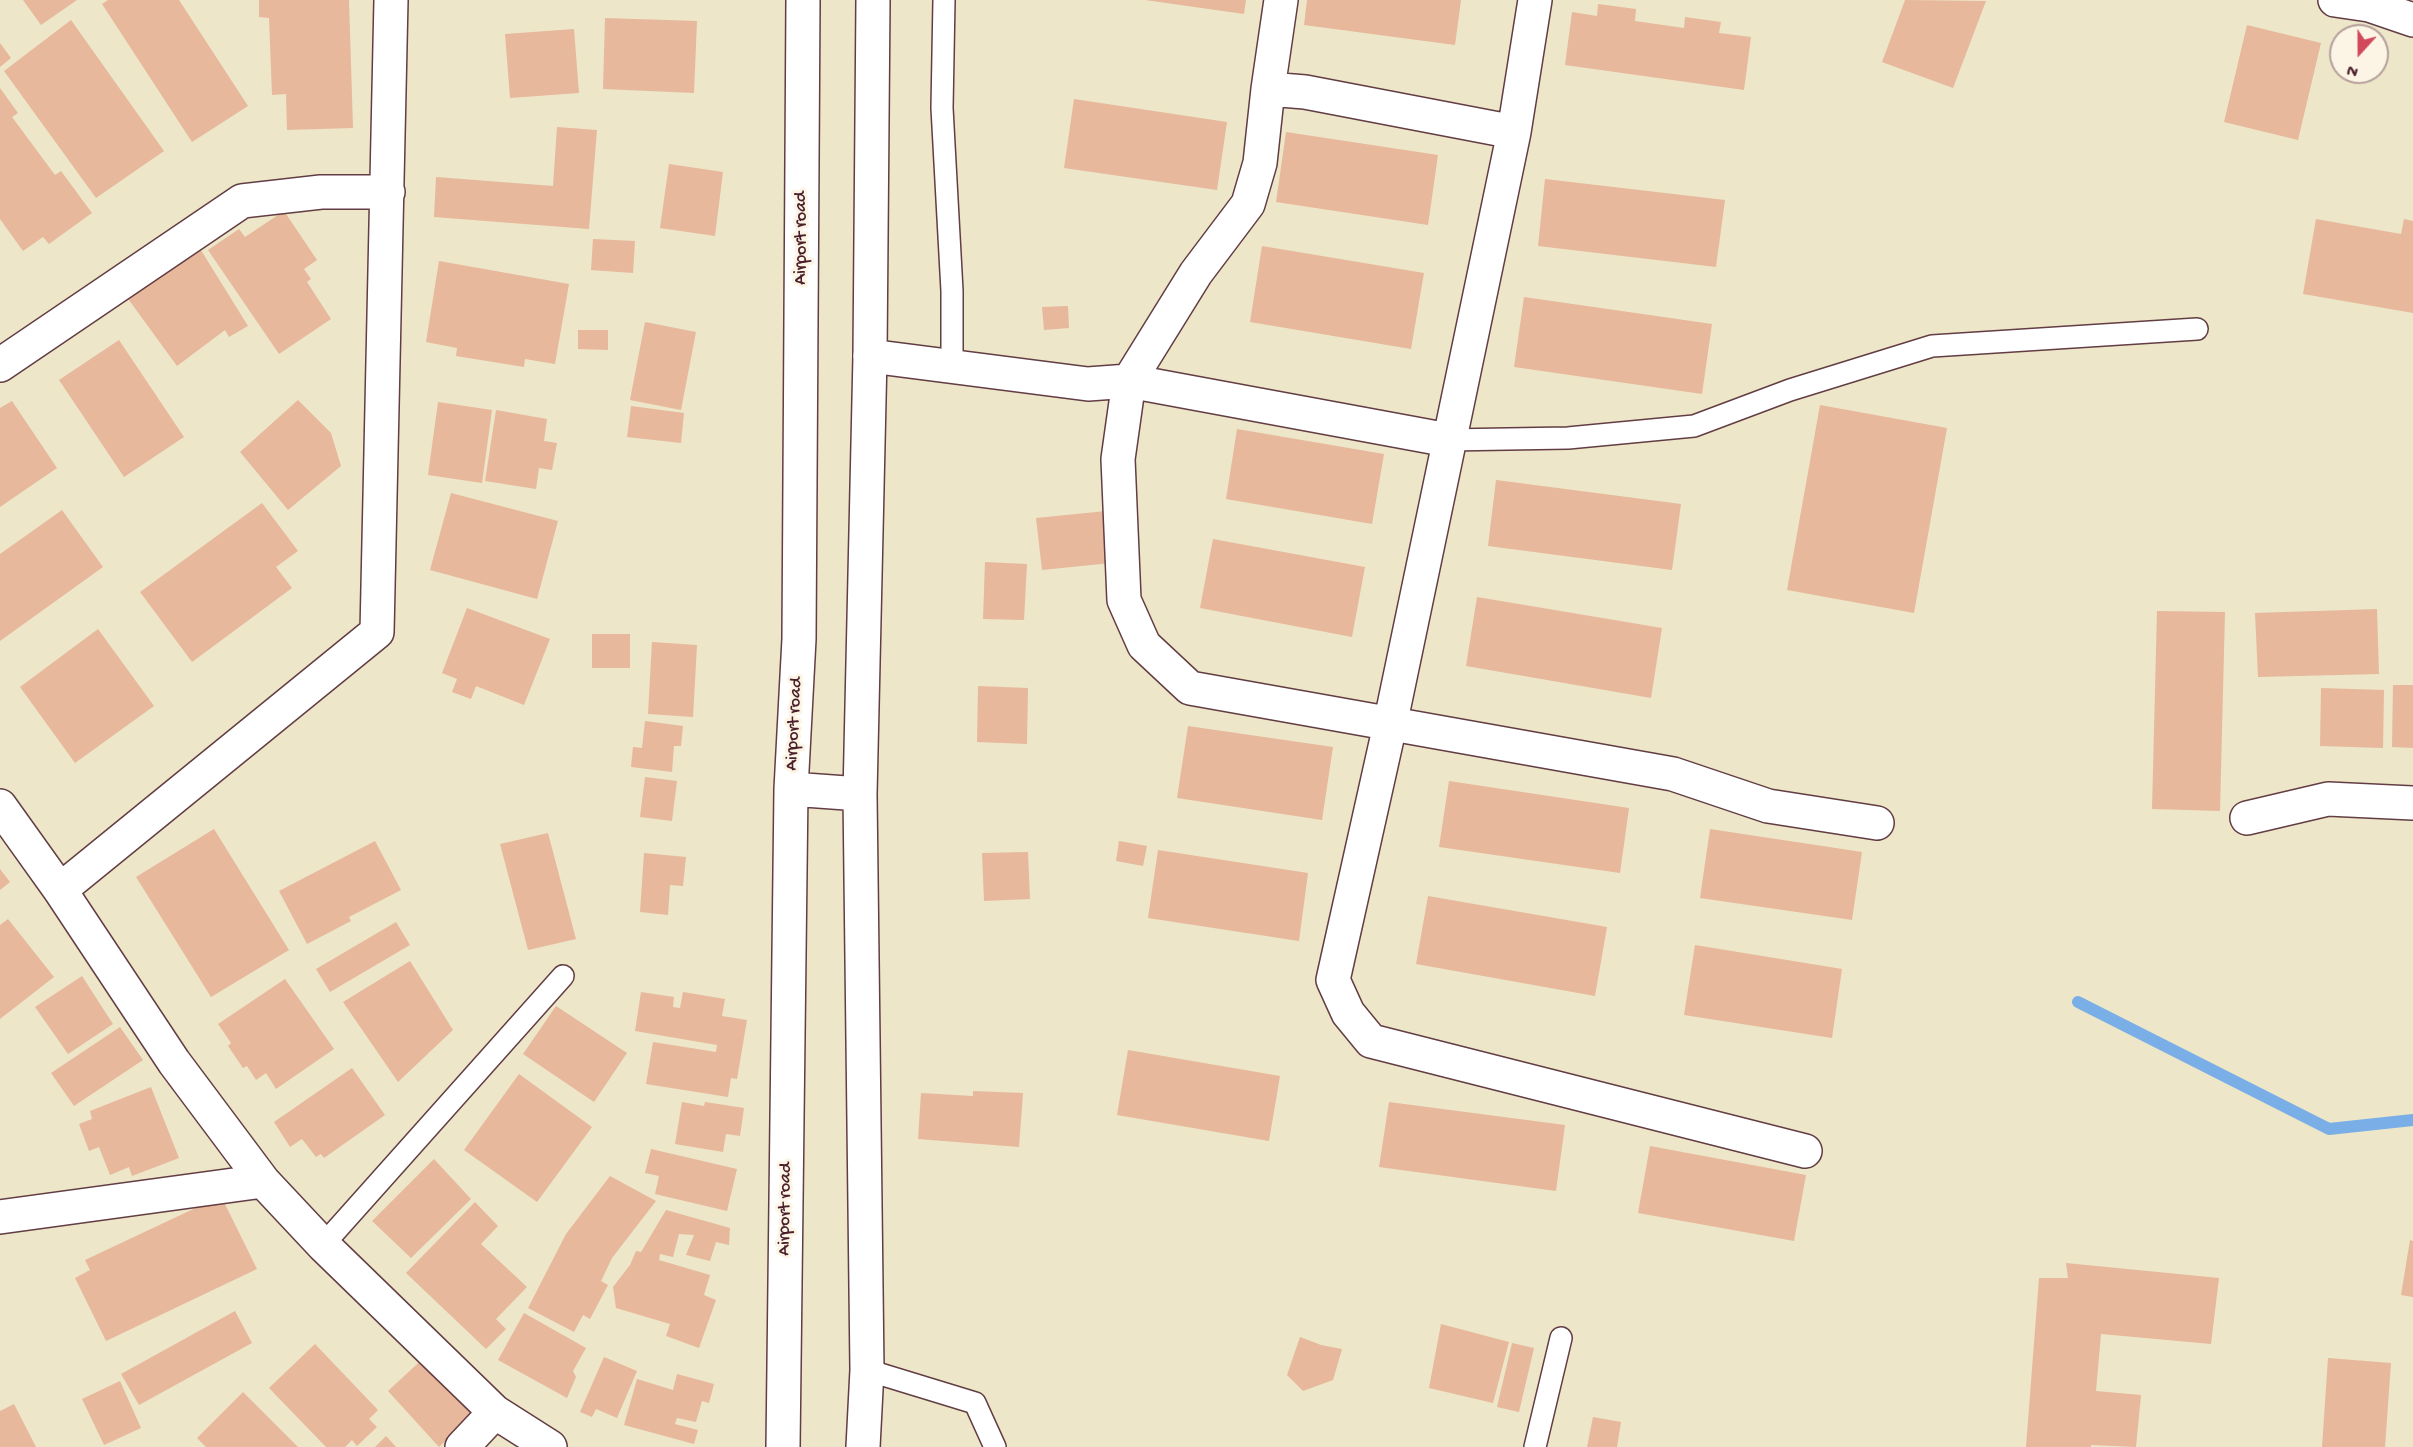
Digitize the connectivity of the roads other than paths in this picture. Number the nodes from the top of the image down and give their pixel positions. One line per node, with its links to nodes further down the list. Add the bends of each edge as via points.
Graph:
1 (391, 0): 11 (street)
2 (803, 0): 19 (street, Airport road, via 799,639)
3 (873, 0): 13 (street)
4 (944, 0): 15 (lane, via 942,108)
5 (1281, 0): 9 (street)
6 (1534, 0): 10 (street)
7 (2335, 0): 8 (street, via 2369,5)
8 (2413, 20)
9 (1268, 89): 10 (street, via 1305,92); 16 (street, via 1260,163 1248,204 1196,273)
10 (1514, 132): 17 (street)
11 (388, 192): 14 (street, via 321,192 242,201); 25 (street, via 377,632)
12 (2197, 329): 17 (lane, via 1932,346 1790,390 1694,426 1568,438)
13 (870, 356): 15 (street); 20 (street)
14 (0, 365)
15 (952, 366): 16 (street, via 1088,384)
16 (1129, 381): 17 (street); 18 (street, via 1118,459 1124,600 1144,645 1190,688)
17 (1448, 440): 18 (street)
18 (1390, 725): 24 (street, via 1673,774 1768,806); 27 (street, via 1333,980 1348,1013 1371,1041)
19 (791, 789): 20 (street); 36 (street, Airport road)
20 (860, 794): 32 (street)
21 (2413, 803): 23 (street, via 2328,799)
22 (0, 806): 25 (street)
23 (2247, 818)
24 (1877, 823)
25 (60, 890): 28 (street, via 174,1062)
26 (563, 976): 30 (lane)
27 (1805, 1151)
28 (263, 1181): 29 (street); 30 (street)
29 (0, 1217)
30 (323, 1245): 33 (street)
31 (1561, 1338): 39 (lane)
32 (867, 1370): 37 (street); 38 (lane, via 975,1403)
33 (495, 1412): 34 (street); 35 (street)
34 (462, 1447)
35 (550, 1447)
36 (783, 1447)
37 (863, 1447)
38 (995, 1447)
39 (1535, 1447)

